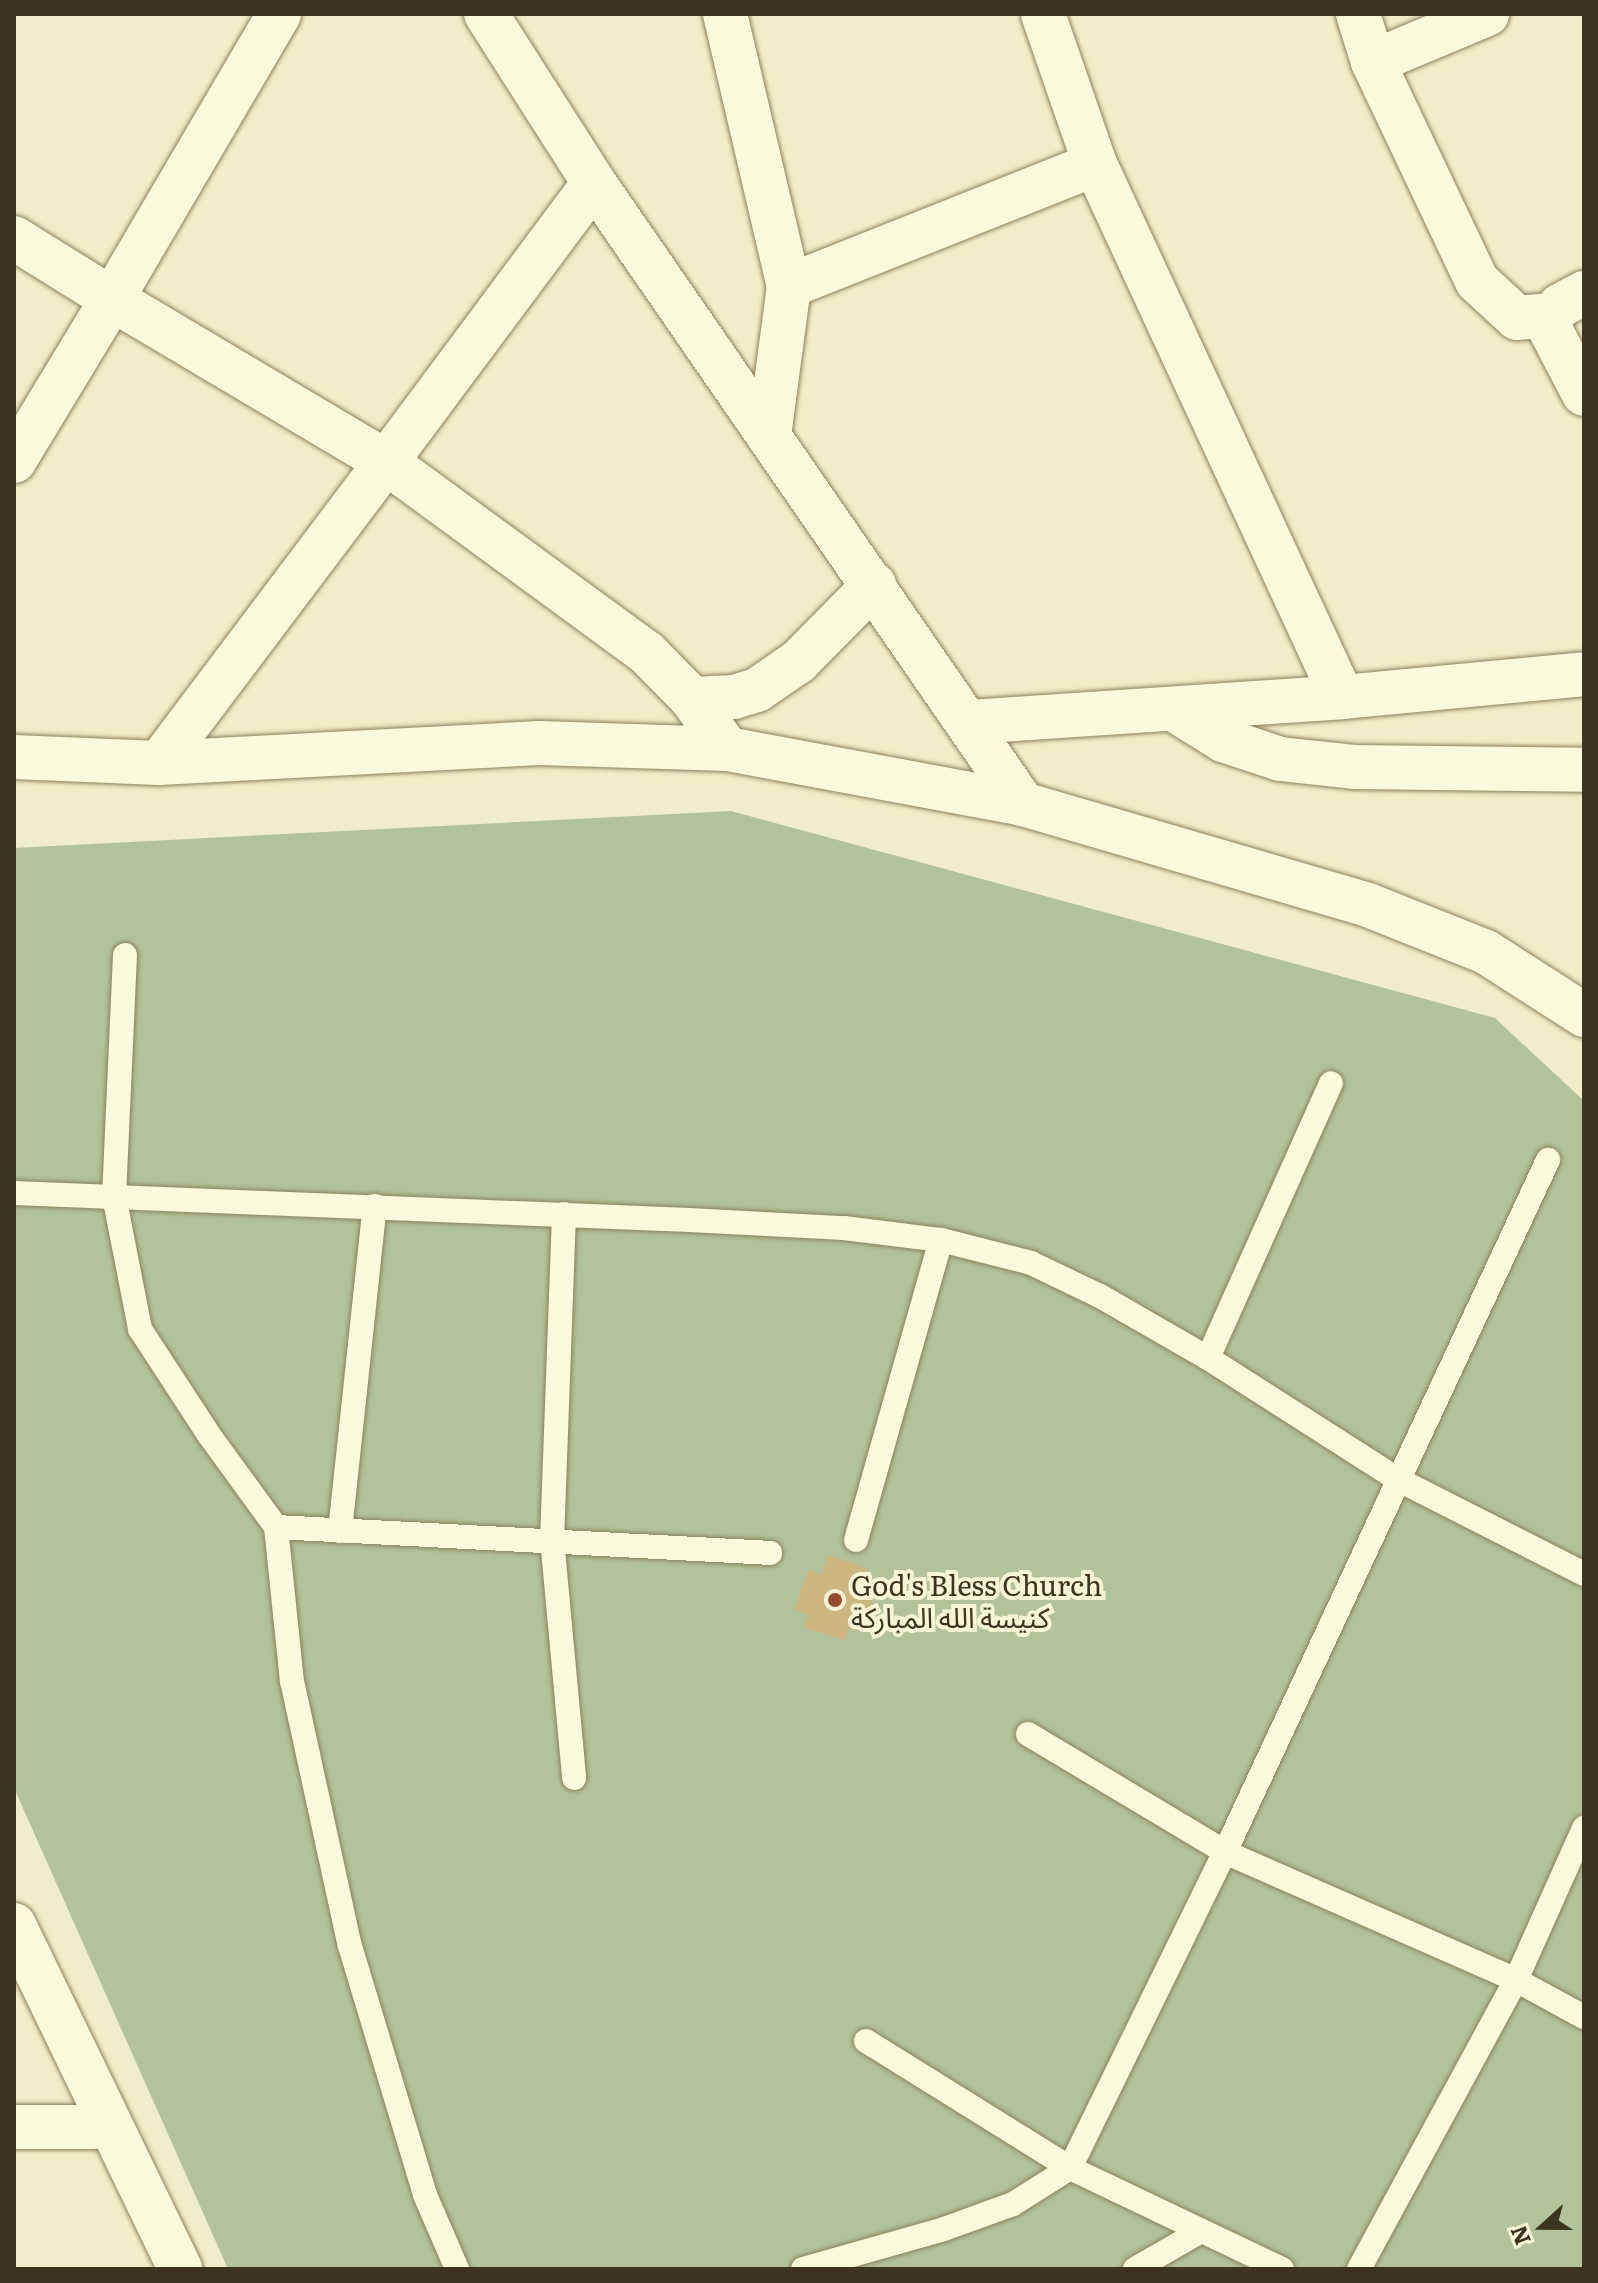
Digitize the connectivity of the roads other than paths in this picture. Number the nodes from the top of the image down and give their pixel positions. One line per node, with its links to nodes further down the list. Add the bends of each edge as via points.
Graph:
1 (279, 14): 12 (street)
2 (486, 14): 9 (street)
3 (725, 14): 11 (street)
4 (1043, 14): 8 (street)
5 (1358, 14): 7 (street)
6 (1487, 14): 7 (street)
7 (1373, 62): 13 (street, via 1477,281 1517,318)
8 (1095, 164): 11 (street); 20 (street)
9 (594, 183): 15 (street); 17 (street)
10 (14, 238): 12 (street)
11 (789, 286): 15 (street)
12 (112, 299): 16 (street); 17 (street)
13 (1568, 304): 14 (street, via 1550,329)
14 (1584, 394)
15 (769, 436): 18 (street)
16 (14, 461)
17 (386, 462): 21 (street, via 646,652); 26 (street)
18 (874, 585): 21 (street, via 799,661 757,690); 23 (street)
19 (1584, 674): 20 (street)
20 (1342, 697): 22 (street)
21 (692, 699): 24 (street)
22 (1175, 710): 23 (street); 27 (street, via 1223,740 1280,759 1354,767)
23 (969, 722): 28 (street)
24 (727, 749): 26 (street, via 539,743); 28 (street)
25 (14, 757): 26 (street)
26 (159, 763)
27 (1584, 770)
28 (1023, 804): 30 (street, via 1368,905 1486,952)
29 (125, 955): 34 (lane)
30 (1584, 1015)
31 (1331, 1083): 38 (lane)
32 (1548, 1160): 39 (lane)
33 (14, 1193): 34 (lane)
34 (114, 1196): 35 (lane); 40 (lane, via 140,1329)
35 (375, 1206): 36 (lane); 41 (lane)
36 (564, 1214): 37 (lane, via 844,1228); 42 (lane)
37 (941, 1240): 38 (lane, via 1031,1263); 43 (lane)
38 (1208, 1358): 39 (lane)
39 (1397, 1479): 45 (lane); 49 (lane)
40 (276, 1527): 41 (lane); 60 (lane, via 292,1681 350,1946 425,2195)
41 (340, 1531): 42 (lane)
42 (552, 1539): 44 (lane); 47 (lane)
43 (856, 1540)
44 (770, 1553)
45 (1584, 1574)
46 (1028, 1734): 49 (lane)
47 (574, 1778)
48 (1584, 1828): 51 (lane)
49 (1225, 1852): 51 (lane); 56 (lane)
50 (14, 1925): 55 (street)
51 (1516, 1980): 52 (lane); 64 (lane)
52 (1584, 2017)
53 (866, 2041): 56 (lane)
54 (14, 2127): 55 (street)
55 (111, 2127): 59 (street)
56 (1070, 2168): 57 (lane); 58 (lane, via 1013,2204)
57 (1201, 2231): 62 (lane); 63 (lane)
58 (878, 2259): 61 (lane)
59 (180, 2269)
60 (457, 2269)
61 (803, 2269)
62 (1135, 2269)
63 (1282, 2269)
64 (1359, 2269)

